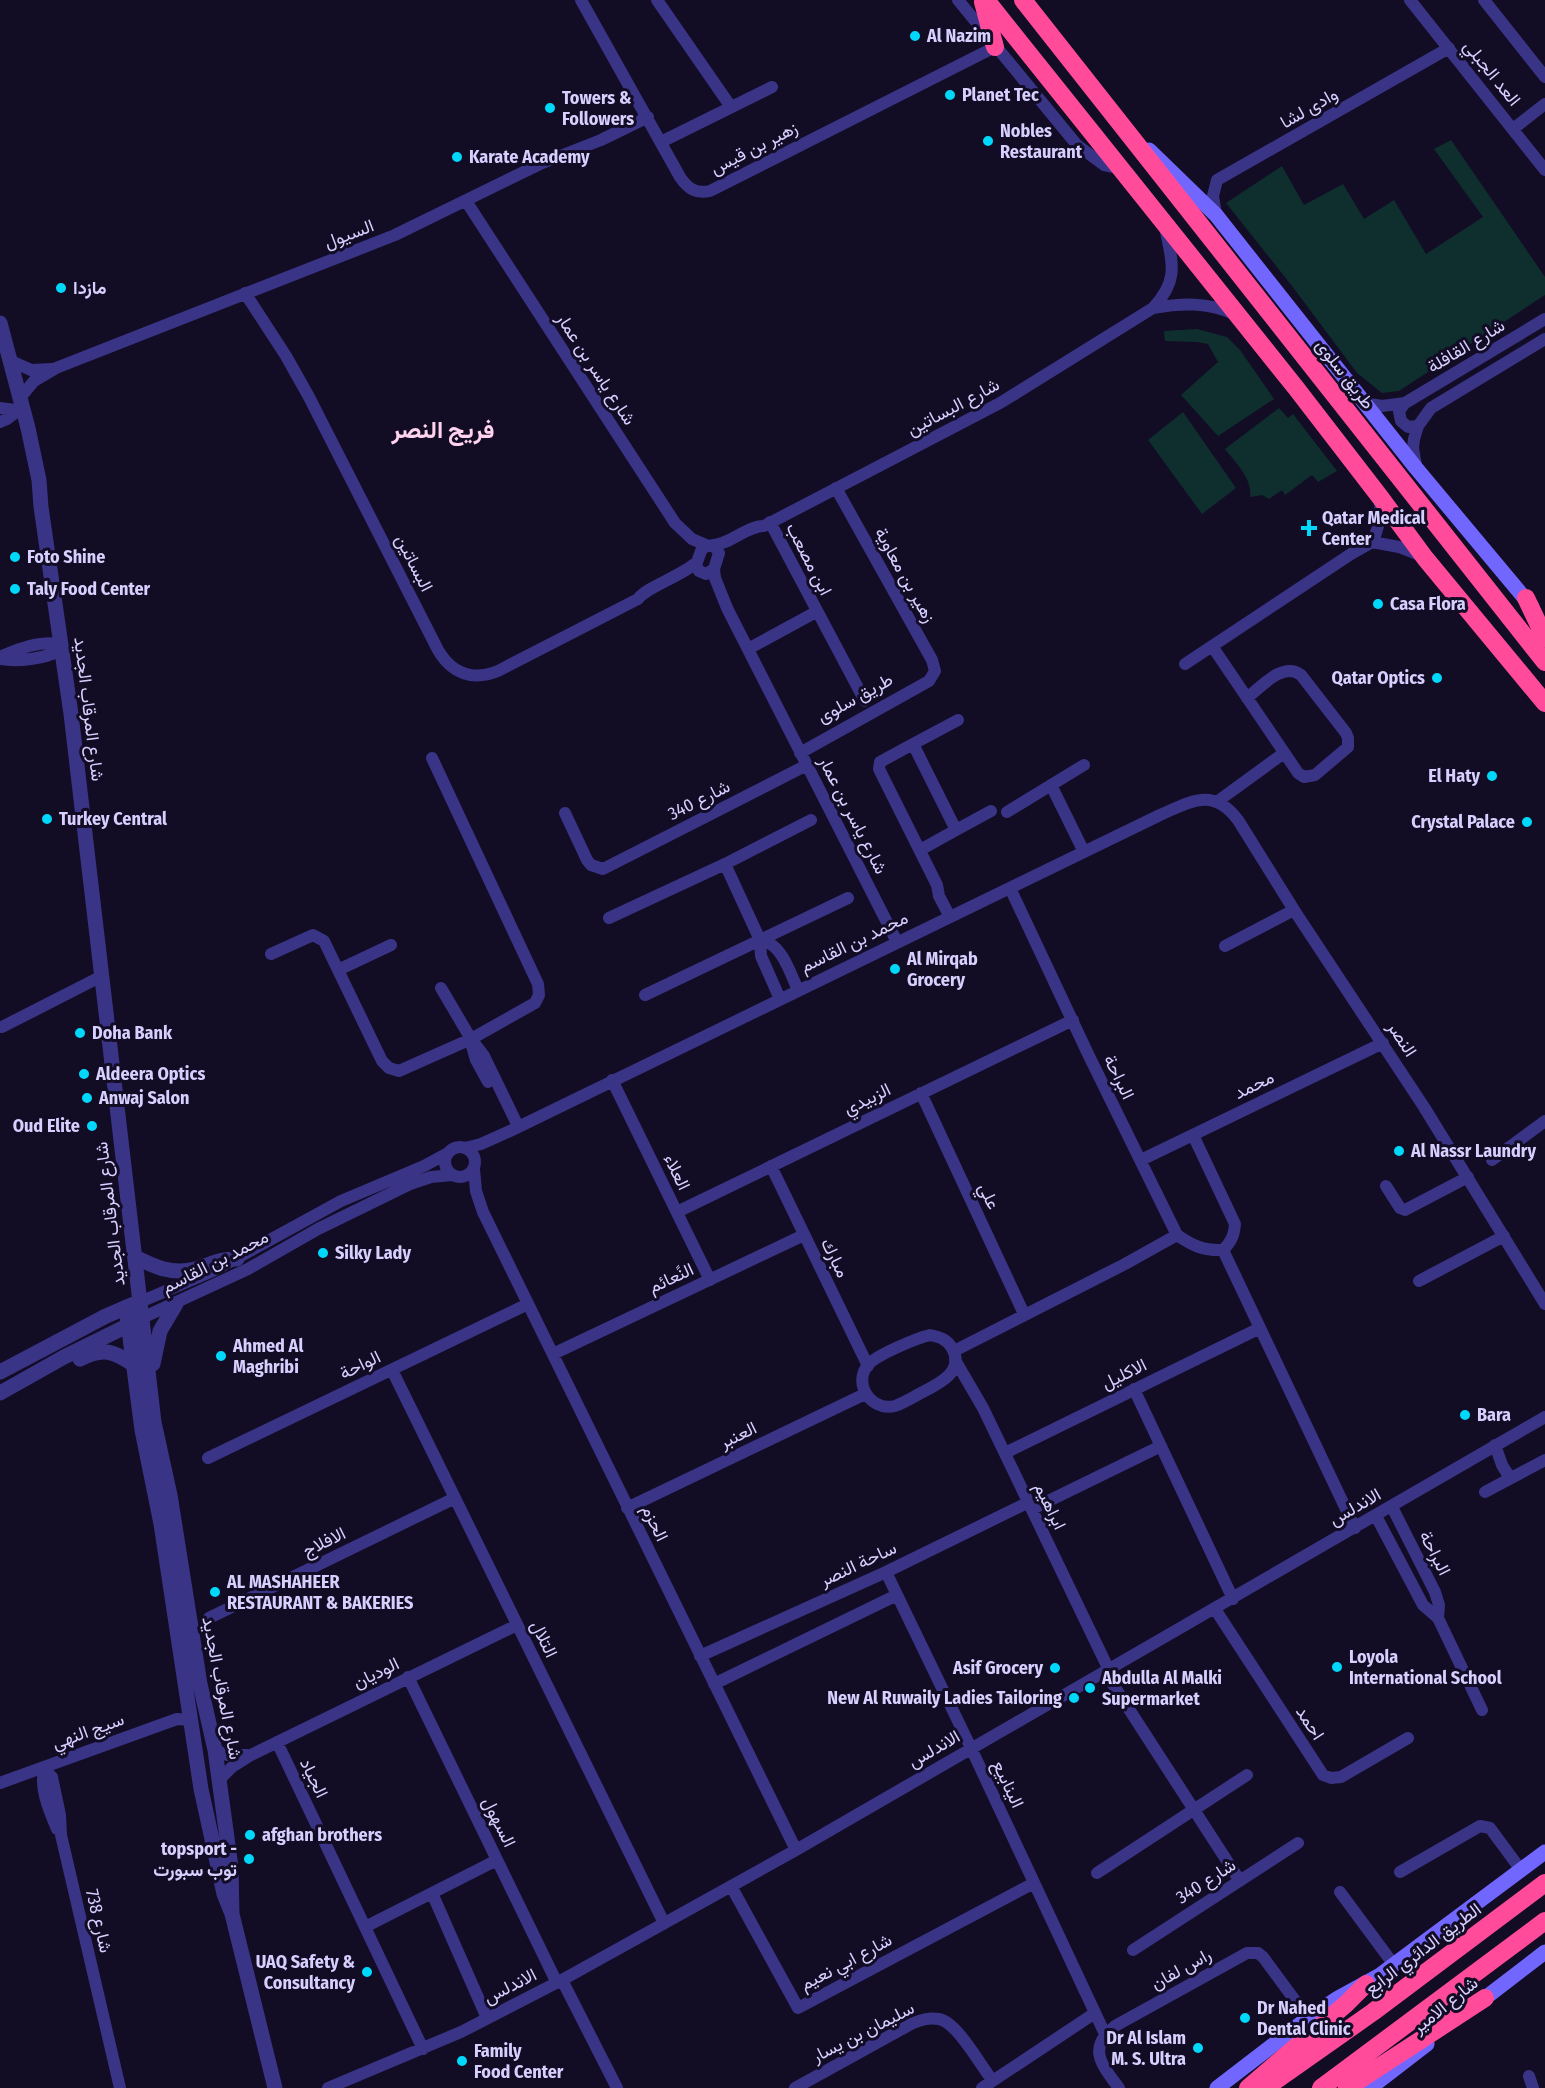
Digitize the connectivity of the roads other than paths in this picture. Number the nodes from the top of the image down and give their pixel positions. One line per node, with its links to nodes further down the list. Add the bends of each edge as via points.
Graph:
1 (580, 0): 15 (street, زهير بن قيس)
2 (657, 0): 13 (street)
3 (958, 0): 8 (street)
4 (984, 0): 8 (highway); 18 (highway)
5 (1023, 0): 14 (highway, طريق سلوى)
6 (1410, 0): 9 (street, العد الجبلي)
7 (1484, 0): 10 (street)
8 (995, 47): 17 (street, زهير بن قيس, via 710,191 702,193 687,186); 18 (street, via 1077,145 1104,165)
9 (1449, 48): 16 (street, العد الجبلي); 21 (street, وادى لشا, via 1217,180 1213,196)
10 (1545, 76)
11 (772, 87): 13 (street)
12 (1545, 104): 16 (street)
13 (731, 108): 17 (street)
14 (1111, 112): 21 (main road, طريق سلوى); 52 (highway, طريق سلوى)
15 (648, 117): 17 (street, زهير بن قيس); 20 (street, السيول)
16 (1513, 129): 19 (street, العد الجبلي)
17 (661, 142)
18 (1119, 168): 22 (highway)
19 (1545, 170)
20 (466, 201): 23 (street, السيول, via 376,244); 41 (street, شارع ياسر بن عمار, via 675,524 692,539)
21 (1216, 215): 31 (main road, طريق سلوى)
22 (1165, 226): 24 (street, شارع البساتين, via 1172,272 1168,288); 25 (highway)
23 (245, 293): 30 (street, السيول); 43 (street, البساتين, via 298,376 438,650 453,669 463,674 487,675)
24 (1154, 308): 25 (street, شارع البساتين, via 1201,304); 37 (street, شارع البساتين, via 1000,402)
25 (1238, 316): 38 (highway)
26 (1545, 320): 32 (street, شارع القافلة)
27 (0, 323): 29 (street, شارع المرقاب الجديد)
28 (1545, 339): 35 (street, شارع القافلة, via 1431,408)
29 (5, 356): 30 (street, السيول, via 31,370); 33 (street, شارع المرقاب الجديد)
30 (56, 368): 33 (street, السيول, via 34,381)
31 (1364, 403): 32 (street, شارع القافلة); 36 (main road, طريق سلوى)
32 (1405, 403): 35 (street, via 1399,411 1401,420 1408,427)
33 (13, 407): 34 (street, السيول, via 8,419); 48 (street, شارع المرقاب الجديد, via 39,480)
34 (0, 422)
35 (1418, 426): 36 (street, via 1413,448)
36 (1416, 468): 44 (main road, طريق سلوى)
37 (836, 488): 39 (street, شارع البساتين); 54 (street, زهير بن معاوية, via 934,665)
38 (1380, 496): 40 (street, via 1379,523); 42 (highway)
39 (767, 524): 41 (street, شارع البساتين, via 722,544); 43 (street, شارع البساتين); 45 (street, ابن مصعب)
40 (1372, 542): 42 (street, via 1399,547); 49 (street)
41 (709, 545): 43 (street, via 701,551); 43 (street, شارع ياسر بن عمار, via 719,553)
42 (1425, 558): 57 (highway)
43 (706, 569): 50 (street, شارع ياسر بن عمار, via 715,578)
44 (1526, 598): 46 (main road, طريق سلوى); 47 (highway)
45 (816, 612): 50 (street, ابن مصعب); 56 (street, ابن مصعب)
46 (1545, 623)
47 (1545, 638)
48 (62, 646): 51 (street, via 49,643); 86 (street, شارع المرقاب الجديد)
49 (1212, 646): 53 (street); 55 (street)
50 (747, 649): 60 (street, شارع ياسر بن عمار)
51 (0, 658)
52 (1545, 663)
53 (1185, 664)
54 (929, 681): 60 (street, طريق سلوى)
55 (1247, 698): 61 (street); 61 (street, via 1284,671 1296,671 1348,738 1345,751 1308,777 1298,773)
56 (865, 701)
57 (1543, 701)
58 (958, 720): 59 (street)
59 (913, 744): 71 (street); 72 (street, via 880,762 879,769)
60 (800, 753): 63 (street, شارع ياسر بن عمار)
61 (1284, 753): 66 (street)
62 (432, 758): 93 (street, via 538,984 535,1003)
63 (807, 765): 69 (street, شارع 340, via 603,869 591,866); 81 (street, شارع ياسر بن عمار)
64 (1084, 765): 65 (street)
65 (1051, 785): 68 (street); 73 (street)
66 (1218, 801): 73 (street, محمد بن القاسم, via 1193,801); 77 (street, النصر, via 1238,820)
67 (990, 811): 71 (street)
68 (1007, 812)
69 (565, 813)
70 (811, 820): 74 (street)
71 (956, 830): 72 (street)
72 (920, 850): 78 (street, via 937,885 945,892)
73 (1084, 852): 75 (street, محمد بن القاسم)
74 (724, 864): 79 (street); 80 (street)
75 (1010, 888): 78 (street, محمد بن القاسم); 91 (street, البراحة)
76 (848, 898): 80 (street)
77 (1294, 910): 83 (street); 94 (street, النصر)
78 (953, 915): 81 (street, محمد بن القاسم)
79 (609, 918)
80 (760, 940): 88 (street, via 777,949); 89 (street); 90 (street, via 763,961)
81 (897, 942): 88 (street, محمد بن القاسم)
82 (391, 945): 85 (street)
83 (1225, 946)
84 (272, 954): 85 (street, via 314,935 324,941)
85 (338, 970): 93 (street, via 389,1068 406,1069)
86 (100, 977): 92 (street); 115 (street, شارع المرقاب الجديد)
87 (441, 988): 93 (street)
88 (798, 990): 90 (street, محمد بن القاسم)
89 (645, 995)
90 (780, 999): 95 (street, محمد بن القاسم)
91 (1073, 1020): 96 (street, الزبيدي); 102 (street, البراحة)
92 (2, 1027)
93 (471, 1039): 98 (street, via 484,1056)
94 (1383, 1042): 99 (street, محمد); 107 (street, النصر)
95 (612, 1080): 98 (street, محمد بن القاسم); 110 (street, العلاء)
96 (921, 1093): 104 (street, الزبيدي); 123 (street, علي)
97 (1544, 1123): 103 (street)
98 (513, 1129): 100 (street, محمد بن القاسم); 105 (street, محمد بن القاسم, via 487,1150)
99 (1193, 1135): 102 (street, محمد); 114 (street, via 1235,1224 1230,1243)
100 (465, 1148): 101 (street); 105 (street, via 473,1154)
101 (448, 1153): 106 (street, via 446,1167); 116 (street, محمد بن القاسم, via 341,1201)
102 (1141, 1160): 112 (street, البراحة)
103 (1492, 1160)
104 (771, 1166): 110 (street, الزبيدي); 111 (street, مبارك)
105 (475, 1167): 106 (street, via 468,1176); 109 (street, الحزم)
106 (453, 1176): 109 (street, الحزم); 119 (street, محمد بن القاسم, via 431,1177 410,1184)
107 (1468, 1177): 108 (street, via 1405,1210); 113 (street, النصر)
108 (1386, 1186)
109 (483, 1212): 120 (street, الحزم)
110 (677, 1212): 117 (street, العلاء)
111 (804, 1235): 117 (street, النًعائم); 129 (street, مبارك)
112 (1178, 1235): 114 (street, via 1194,1247); 123 (street)
113 (1504, 1236): 118 (street); 121 (street, النصر)
114 (1223, 1250): 125 (street)
115 (135, 1257): 116 (street, via 157,1268 177,1271); 122 (street, شارع المرقاب الجديد)
116 (237, 1259): 122 (street, محمد بن القاسم)
117 (710, 1280): 126 (street, النًعائم)
118 (1419, 1281)
119 (176, 1304): 124 (street, محمد بن القاسم); 133 (street, via 160,1331)
120 (528, 1304): 126 (street, الحزم); 130 (street, الواحة)
121 (1545, 1304)
122 (133, 1305): 124 (street, شارع المرقاب الجديد); 131 (street, محمد بن القاسم)
123 (1024, 1314): 127 (street)
124 (135, 1322): 128 (street, شارع المرقاب الجديد); 132 (street, محمد بن القاسم); 133 (street, شارع المرقاب الجديد)
125 (1260, 1328): 134 (street, الاكليل); 150 (street)
126 (552, 1354): 148 (street, الحزم)
127 (955, 1356): 129 (street, via 949,1343 930,1335); 136 (street, via 952,1373 944,1381 897,1405 879,1406); 140 (street, ابراهيم)
128 (134, 1365): 132 (street, via 114,1353 100,1351 51,1374); 165 (street, شارع المرقاب الجديد)
129 (867, 1366): 136 (street, via 862,1384)
130 (392, 1370): 141 (street, الواحة); 145 (street, التلال)
131 (0, 1372)
132 (33, 1375): 135 (street, محمد بن القاسم)
133 (150, 1382): 169 (street, شارع المرقاب الجديد, via 197,1671)
134 (1134, 1389): 139 (street); 140 (street, الاكليل)
135 (0, 1394)
136 (865, 1394): 148 (street, العنبر)
137 (1545, 1417): 138 (street, الاندلس)
138 (1495, 1445): 143 (street); 147 (street, الاندلس)
139 (1161, 1446): 146 (street, ساحة النصر); 155 (street)
140 (1005, 1453): 146 (street, ابراهيم)
141 (208, 1458)
142 (1545, 1460): 143 (street)
143 (1510, 1478): 144 (street)
144 (1485, 1492)
145 (455, 1498): 157 (street, الافلاج); 159 (street, التلال)
146 (1030, 1506): 153 (street, ساحة النصر); 161 (street, ابراهيم)
147 (1392, 1507): 149 (street, الاندلس); 151 (street, البراحة)
148 (627, 1508): 160 (street, الحزم)
149 (1376, 1516): 150 (street, الاندلس); 152 (street, البراحة)
150 (1355, 1528): 155 (street, الاندلس)
151 (1417, 1557): 152 (street); 158 (street, البراحة, via 1437,1598)
152 (1402, 1565): 158 (street, البراحة, via 1423,1605)
153 (886, 1572): 154 (street, الينابيع); 160 (street, ساحة النصر)
154 (897, 1595): 163 (street); 168 (street, الينابيع)
155 (1233, 1599): 156 (street, الاندلس)
156 (1215, 1609): 161 (street, الاندلس); 166 (street, احمد, via 1323,1775 1341,1777)
157 (209, 1618)
158 (1438, 1618): 164 (street, البراحة)
159 (517, 1624): 162 (street, الوديان); 192 (street, التلال)
160 (700, 1656): 163 (street, الحزم)
161 (1107, 1671): 168 (street, الاندلس); 175 (street, ابراهيم)
162 (408, 1677): 167 (street, الوديان); 180 (street, السهول)
163 (714, 1684): 178 (street, الحزم)
164 (1482, 1710)
165 (190, 1720): 171 (street, سيج النهي, via 177,1719); 176 (street, via 202,1737 214,1796); 190 (street, شارع المرقاب الجديد, via 203,1798)
166 (1408, 1738)
167 (277, 1742): 170 (street, الوديان); 193 (street, الجياد)
168 (972, 1748): 178 (street, الاندلس); 185 (street, الينابيع)
169 (215, 1750): 170 (street, via 234,1756); 173 (street, شارع المرقاب الجديد)
170 (251, 1755): 173 (street, الوديان)
171 (43, 1768): 174 (street, سيج النهي); 206 (street, شارع 738, via 41,1780 61,1835)
172 (1247, 1775): 175 (street)
173 (219, 1780): 176 (street, شارع المرقاب الجديد)
174 (0, 1783)
175 (1193, 1810): 183 (street); 184 (street, ابراهيم)
176 (224, 1813): 190 (street, شارع المرقاب الجديد)
177 (1298, 1843): 184 (street, شارع 340)
178 (795, 1850): 187 (street, الاندلس)
179 (1545, 1852): 181 (main road)
180 (497, 1860): 189 (street); 197 (street, السهول)
181 (1521, 1870): 182 (street, via 1490,1828 1480,1826); 196 (main road)
182 (1400, 1872)
183 (1097, 1873)
184 (1240, 1881): 194 (street, شارع 340)
185 (1034, 1883): 187 (street, شارع ابي نعيم, via 798,2008); 200 (street, الينابيع)
186 (1545, 1883): 214 (highway, الطريق الدائري الرابع)
187 (731, 1886): 192 (street, الاندلس)
188 (1341, 1892): 196 (street)
189 (432, 1893): 193 (street); 201 (street)
190 (232, 1914): 207 (street, شارع المرقاب الجديد)
191 (1545, 1921): 215 (highway)
192 (664, 1923): 197 (street, الاندلس)
193 (365, 1927): 204 (street, الجياد)
194 (1133, 1950)
195 (1545, 1952): 199 (main road, شارع الامير)
196 (1394, 1965): 198 (main road)
197 (559, 1981): 201 (street, الاندلس); 209 (street, السهول)
198 (1366, 1984): 202 (main road); 213 (highway)
199 (1485, 1998): 216 (highway); 217 (main road, شارع الامير)
200 (1095, 2013): 203 (street, الينابيع); 205 (street)
201 (487, 2018): 204 (street, الاندلس)
202 (1308, 2018): 203 (street, راس لفان, via 1263,1957 1252,1952); 212 (main road)
203 (1105, 2034): 211 (street, via 1099,2055)
204 (423, 2049): 208 (street, الاندلس)
205 (987, 2084): 210 (street, سليمان بن يسار, via 955,2028 941,2019 926,2018)
206 (120, 2088)
207 (275, 2088)
208 (327, 2088)
209 (617, 2088)
210 (795, 2088)
211 (1119, 2088)
212 (1217, 2088)
213 (1248, 2088)
214 (1265, 2088)
215 (1321, 2088)
216 (1347, 2088)
217 (1370, 2088)

